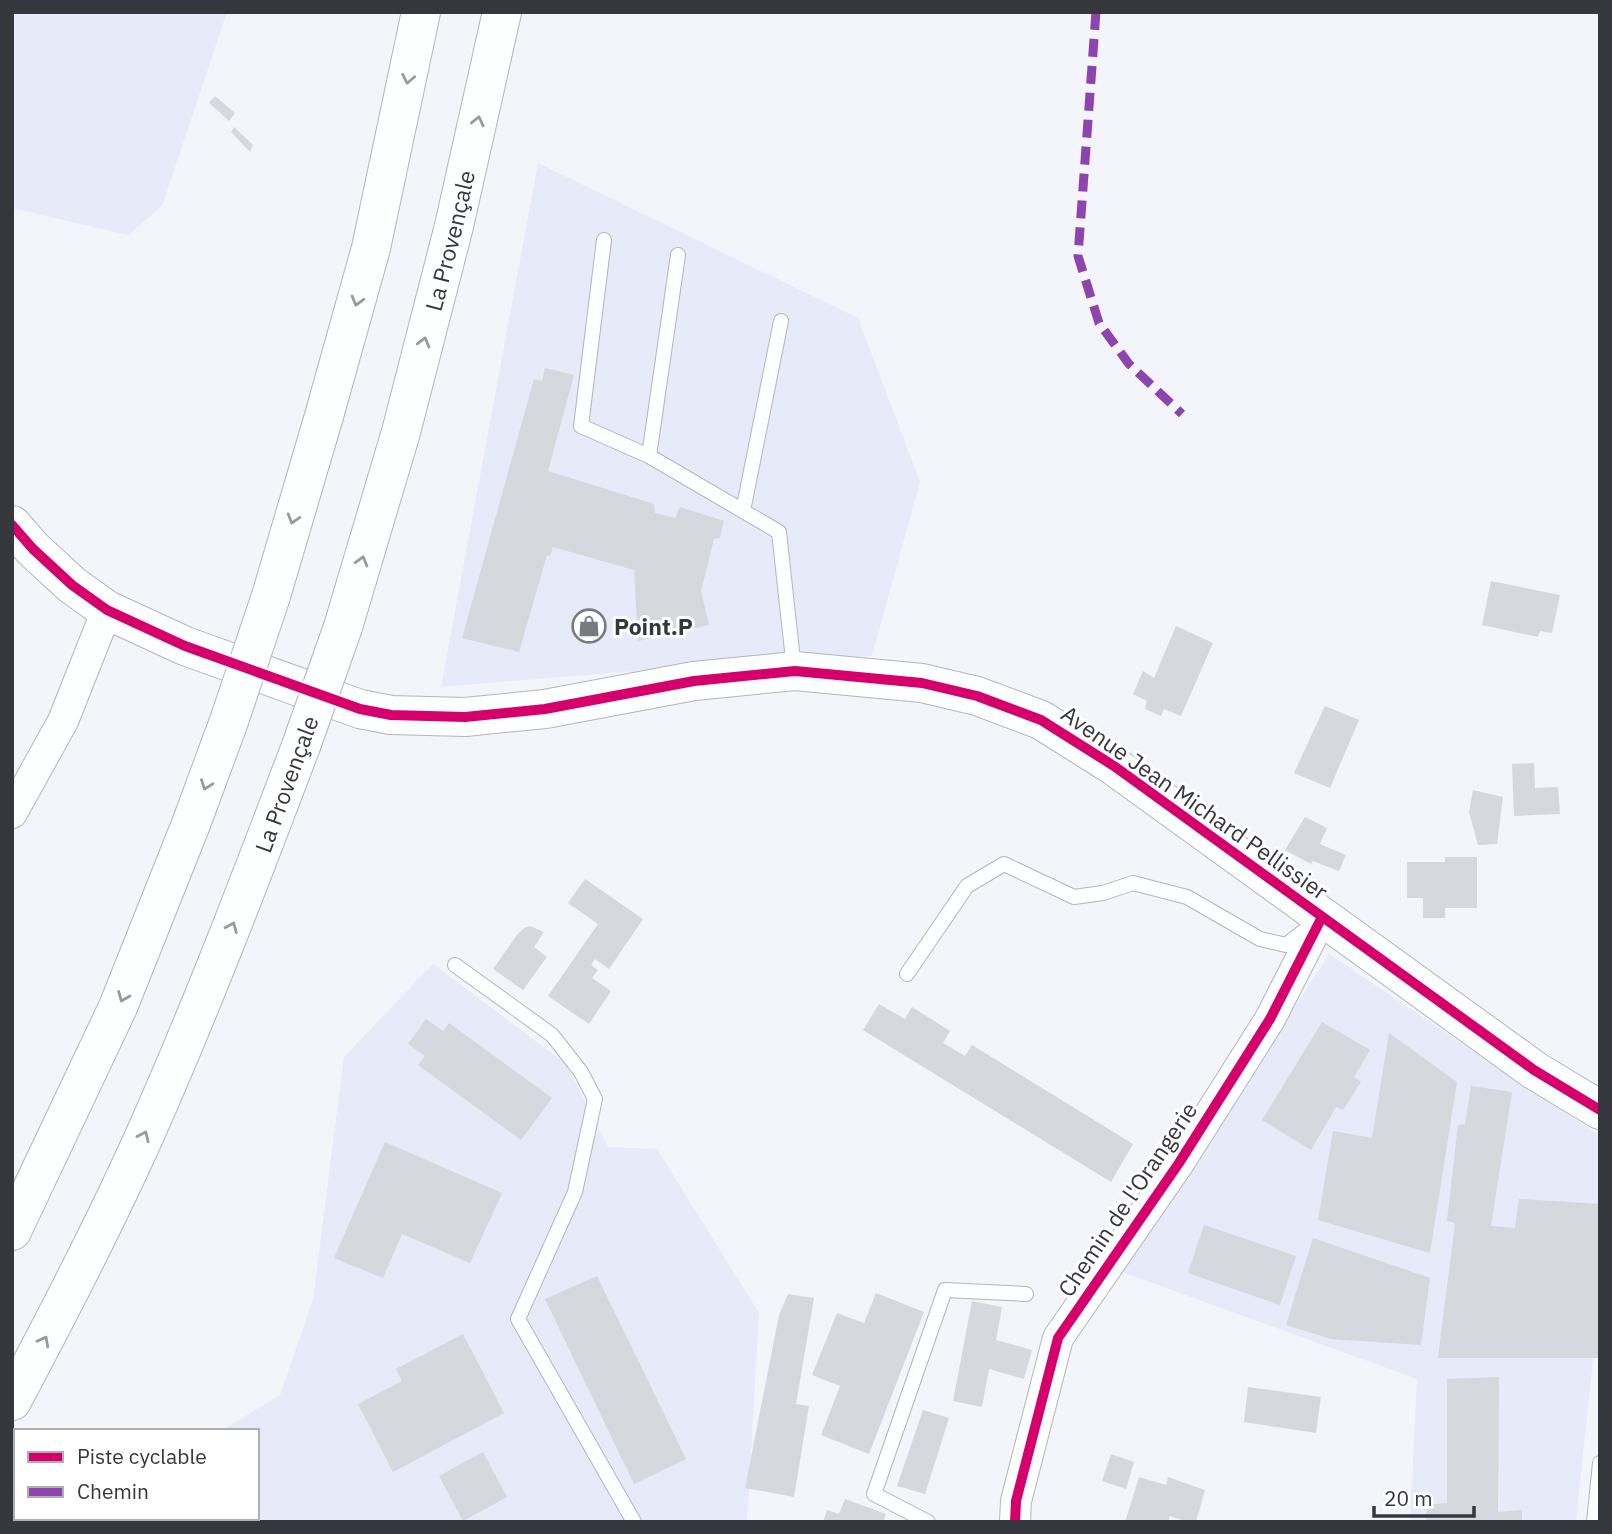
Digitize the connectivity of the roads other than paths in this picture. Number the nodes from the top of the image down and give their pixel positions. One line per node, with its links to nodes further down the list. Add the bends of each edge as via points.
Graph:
1 (421, 12): 16 (main road, one-way to 16, bridge, via 371,248 271,596 191,824 118,1007)
2 (502, 12): 18 (main road, La Provençale, one-way to 2, bridge, via 147,1131 243,901 343,627 401,432)
3 (604, 240): 6 (lane, via 581,426)
4 (678, 255): 6 (lane)
5 (781, 321): 7 (lane)
6 (649, 456): 7 (lane)
7 (743, 510): 10 (lane, via 779,532)
8 (12, 525): 9 (main road, Avenue Jean Michard Pellissier, via 72,585)
9 (107, 610): 10 (main road, Avenue Jean Michard Pellissier, via 186,646 360,709 391,715 465,717 545,709 694,681); 11 (street, via 63,721)
10 (795, 671): 12 (main road, Avenue Jean Michard Pellissier, via 922,683 978,696 1041,720 1114,766)
11 (12, 813)
12 (1322, 917): 14 (lane, via 1286,945 1260,939 1187,897 1133,883 1074,897 1004,864 967,886); 15 (main road, Avenue Jean Michard Pellissier, via 1534,1070); 22 (street, Chemin de l'Orangerie, via 1270,1019 1179,1163 1058,1338 1016,1501)
13 (455, 965): 20 (lane, via 552,1034 595,1099 575,1192 518,1319)
14 (907, 974)
15 (1600, 1110)
16 (12, 1231)
17 (1026, 1294): 21 (lane, via 945,1290 874,1494)
18 (12, 1401)
19 (1600, 1463): 23 (lane)
20 (634, 1522)
21 (929, 1522)
22 (1015, 1522)
23 (1594, 1522)

